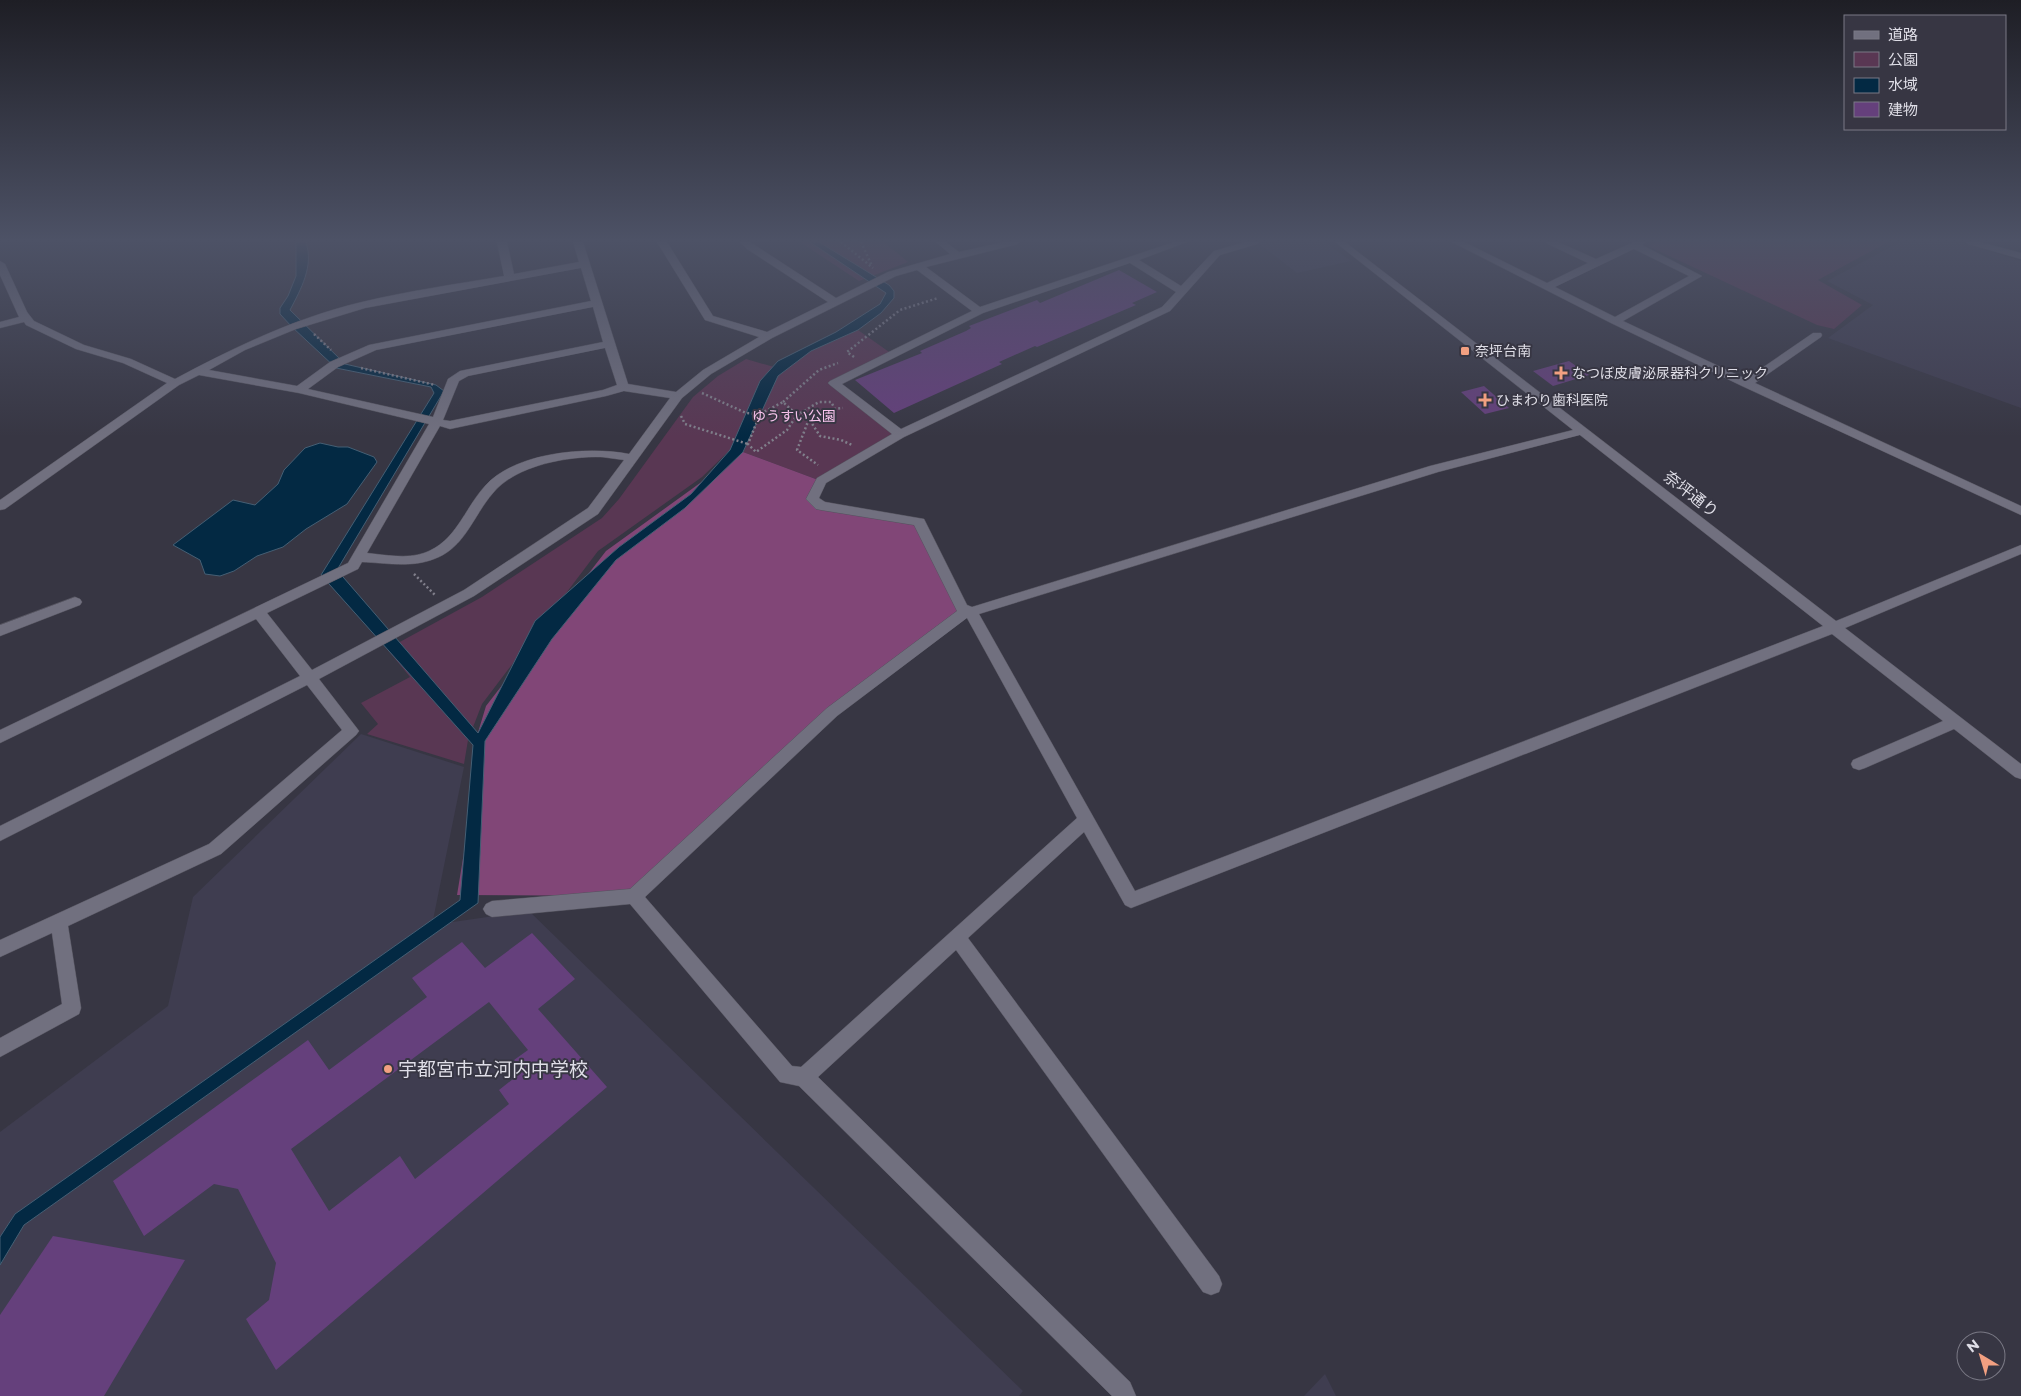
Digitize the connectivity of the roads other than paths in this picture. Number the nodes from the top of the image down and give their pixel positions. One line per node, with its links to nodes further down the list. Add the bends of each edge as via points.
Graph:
1 (21, 307): 14 (street)
2 (356, 307): 20 (street, via 298,325 241,348)
3 (577, 307): 24 (street, via 373,347 336,362)
4 (599, 307): 19 (street)
5 (702, 307): 18 (street, via 709,318)
6 (826, 307): 18 (street)
7 (974, 307): 13 (street)
8 (991, 307): 13 (street)
9 (1168, 307): 28 (street)
10 (1424, 307): 27 (street, 奈坪通り)
11 (1588, 307): 15 (street)
12 (1640, 307): 15 (street)
13 (979, 311): 28 (street, via 834,383)
14 (26, 318): 16 (street); 21 (street, via 30,323 80,347 127,361)
15 (1615, 321): 22 (street)
16 (0, 325)
17 (1817, 335): 22 (street)
18 (768, 336): 25 (street, via 707,372)
19 (608, 344): 23 (street); 26 (street, via 464,373 454,379)
20 (198, 371): 21 (street); 24 (street)
21 (175, 382): 30 (street)
22 (1746, 384): 31 (street)
23 (623, 387): 25 (street); 26 (street, via 450,425)
24 (299, 390): 26 (street)
25 (678, 396): 29 (street)
26 (428, 419): 33 (street)
27 (1583, 431): 36 (street, via 1434,468); 37 (street, 奈坪通り)
28 (900, 434): 36 (street, via 821,481 812,499 821,506 919,522 962,608)
29 (632, 458): 33 (street, via 601,453 574,455 506,474 489,488 461,534 447,547 416,560); 39 (street, via 593,511 469,593)
30 (0, 506)
31 (2021, 511)
32 (2021, 549): 37 (street)
33 (359, 557): 35 (street, via 353,566 340,574)
34 (75, 602): 38 (street)
35 (260, 612): 39 (street); 41 (street)
36 (971, 612): 44 (street); 46 (street, via 959,616 832,712)
37 (1835, 627): 40 (street, 奈坪通り); 44 (street, via 1131,900)
38 (0, 631)
39 (309, 678): 45 (street); 48 (street, via 351,731 215,849)
40 (1956, 722): 42 (street); 43 (street, 奈坪通り)
41 (0, 736)
42 (1859, 764)
43 (2021, 773)
44 (1086, 820): 49 (street)
45 (0, 834)
46 (634, 896): 47 (street); 52 (street, via 787,1075)
47 (492, 910)
48 (59, 921): 50 (street); 51 (street, via 72,1008)
49 (957, 938): 52 (street); 53 (street)
50 (0, 949)
51 (0, 1048)
52 (804, 1077): 54 (street, via 1115,1383)
53 (1210, 1284)
54 (1124, 1396)

